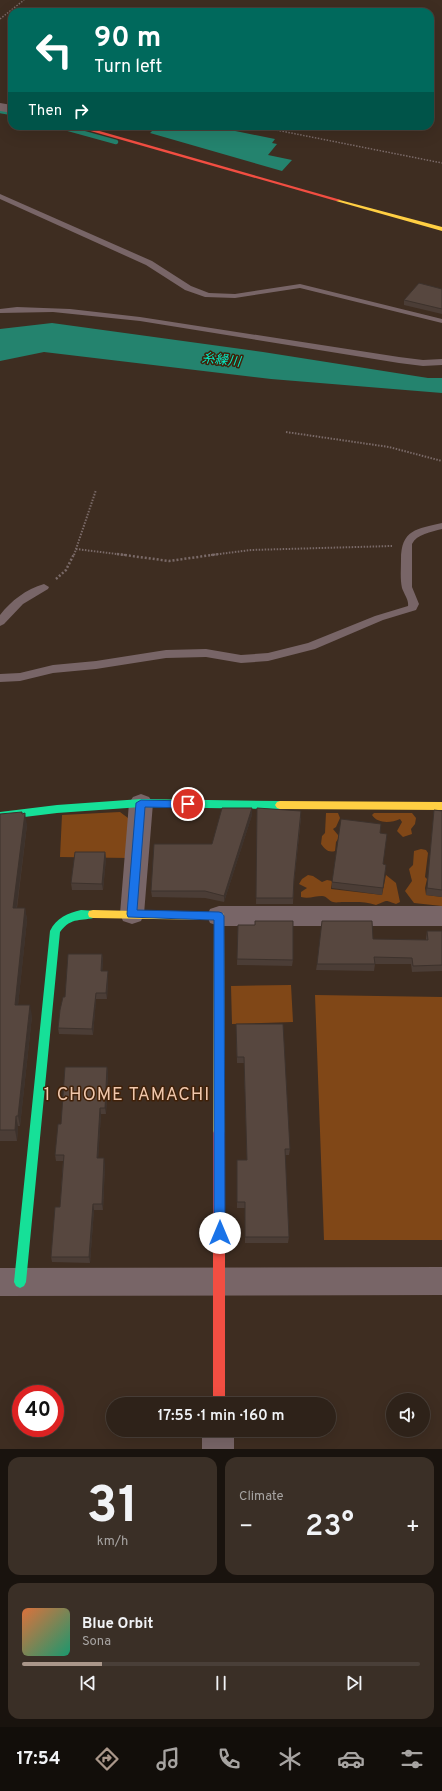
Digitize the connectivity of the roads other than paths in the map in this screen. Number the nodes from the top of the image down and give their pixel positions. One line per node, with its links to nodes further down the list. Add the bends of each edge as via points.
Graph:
1 (90, 130): 3 (street)
2 (0, 196): 5 (lane, via 149,264 188,288 208,295 235,296 300,286)
3 (442, 229)
4 (0, 312): 6 (lane, via 52,311 140,319 399,360)
5 (442, 321)
6 (442, 362)
7 (442, 526): 10 (lane, via 416,535 406,547 407,587 414,604 412,608 379,618 311,646 268,657 241,659 206,654 166,654)
8 (44, 587): 9 (lane, via 15,603)
9 (0, 622)
10 (0, 678)
11 (141, 803): 12 (street, via 226,806); 13 (street); 14 (street)
12 (442, 806)
13 (0, 816)
14 (132, 914): 15 (street); 19 (street, via 77,914 66,918 55,931)
15 (219, 916): 16 (street); 17 (street)
16 (442, 916)
17 (220, 1280): 18 (street); 19 (street); 20 (street)
18 (442, 1280)
19 (10, 1282)
20 (219, 1397)
21 (218, 1437): 22 (street)
22 (218, 1449)

